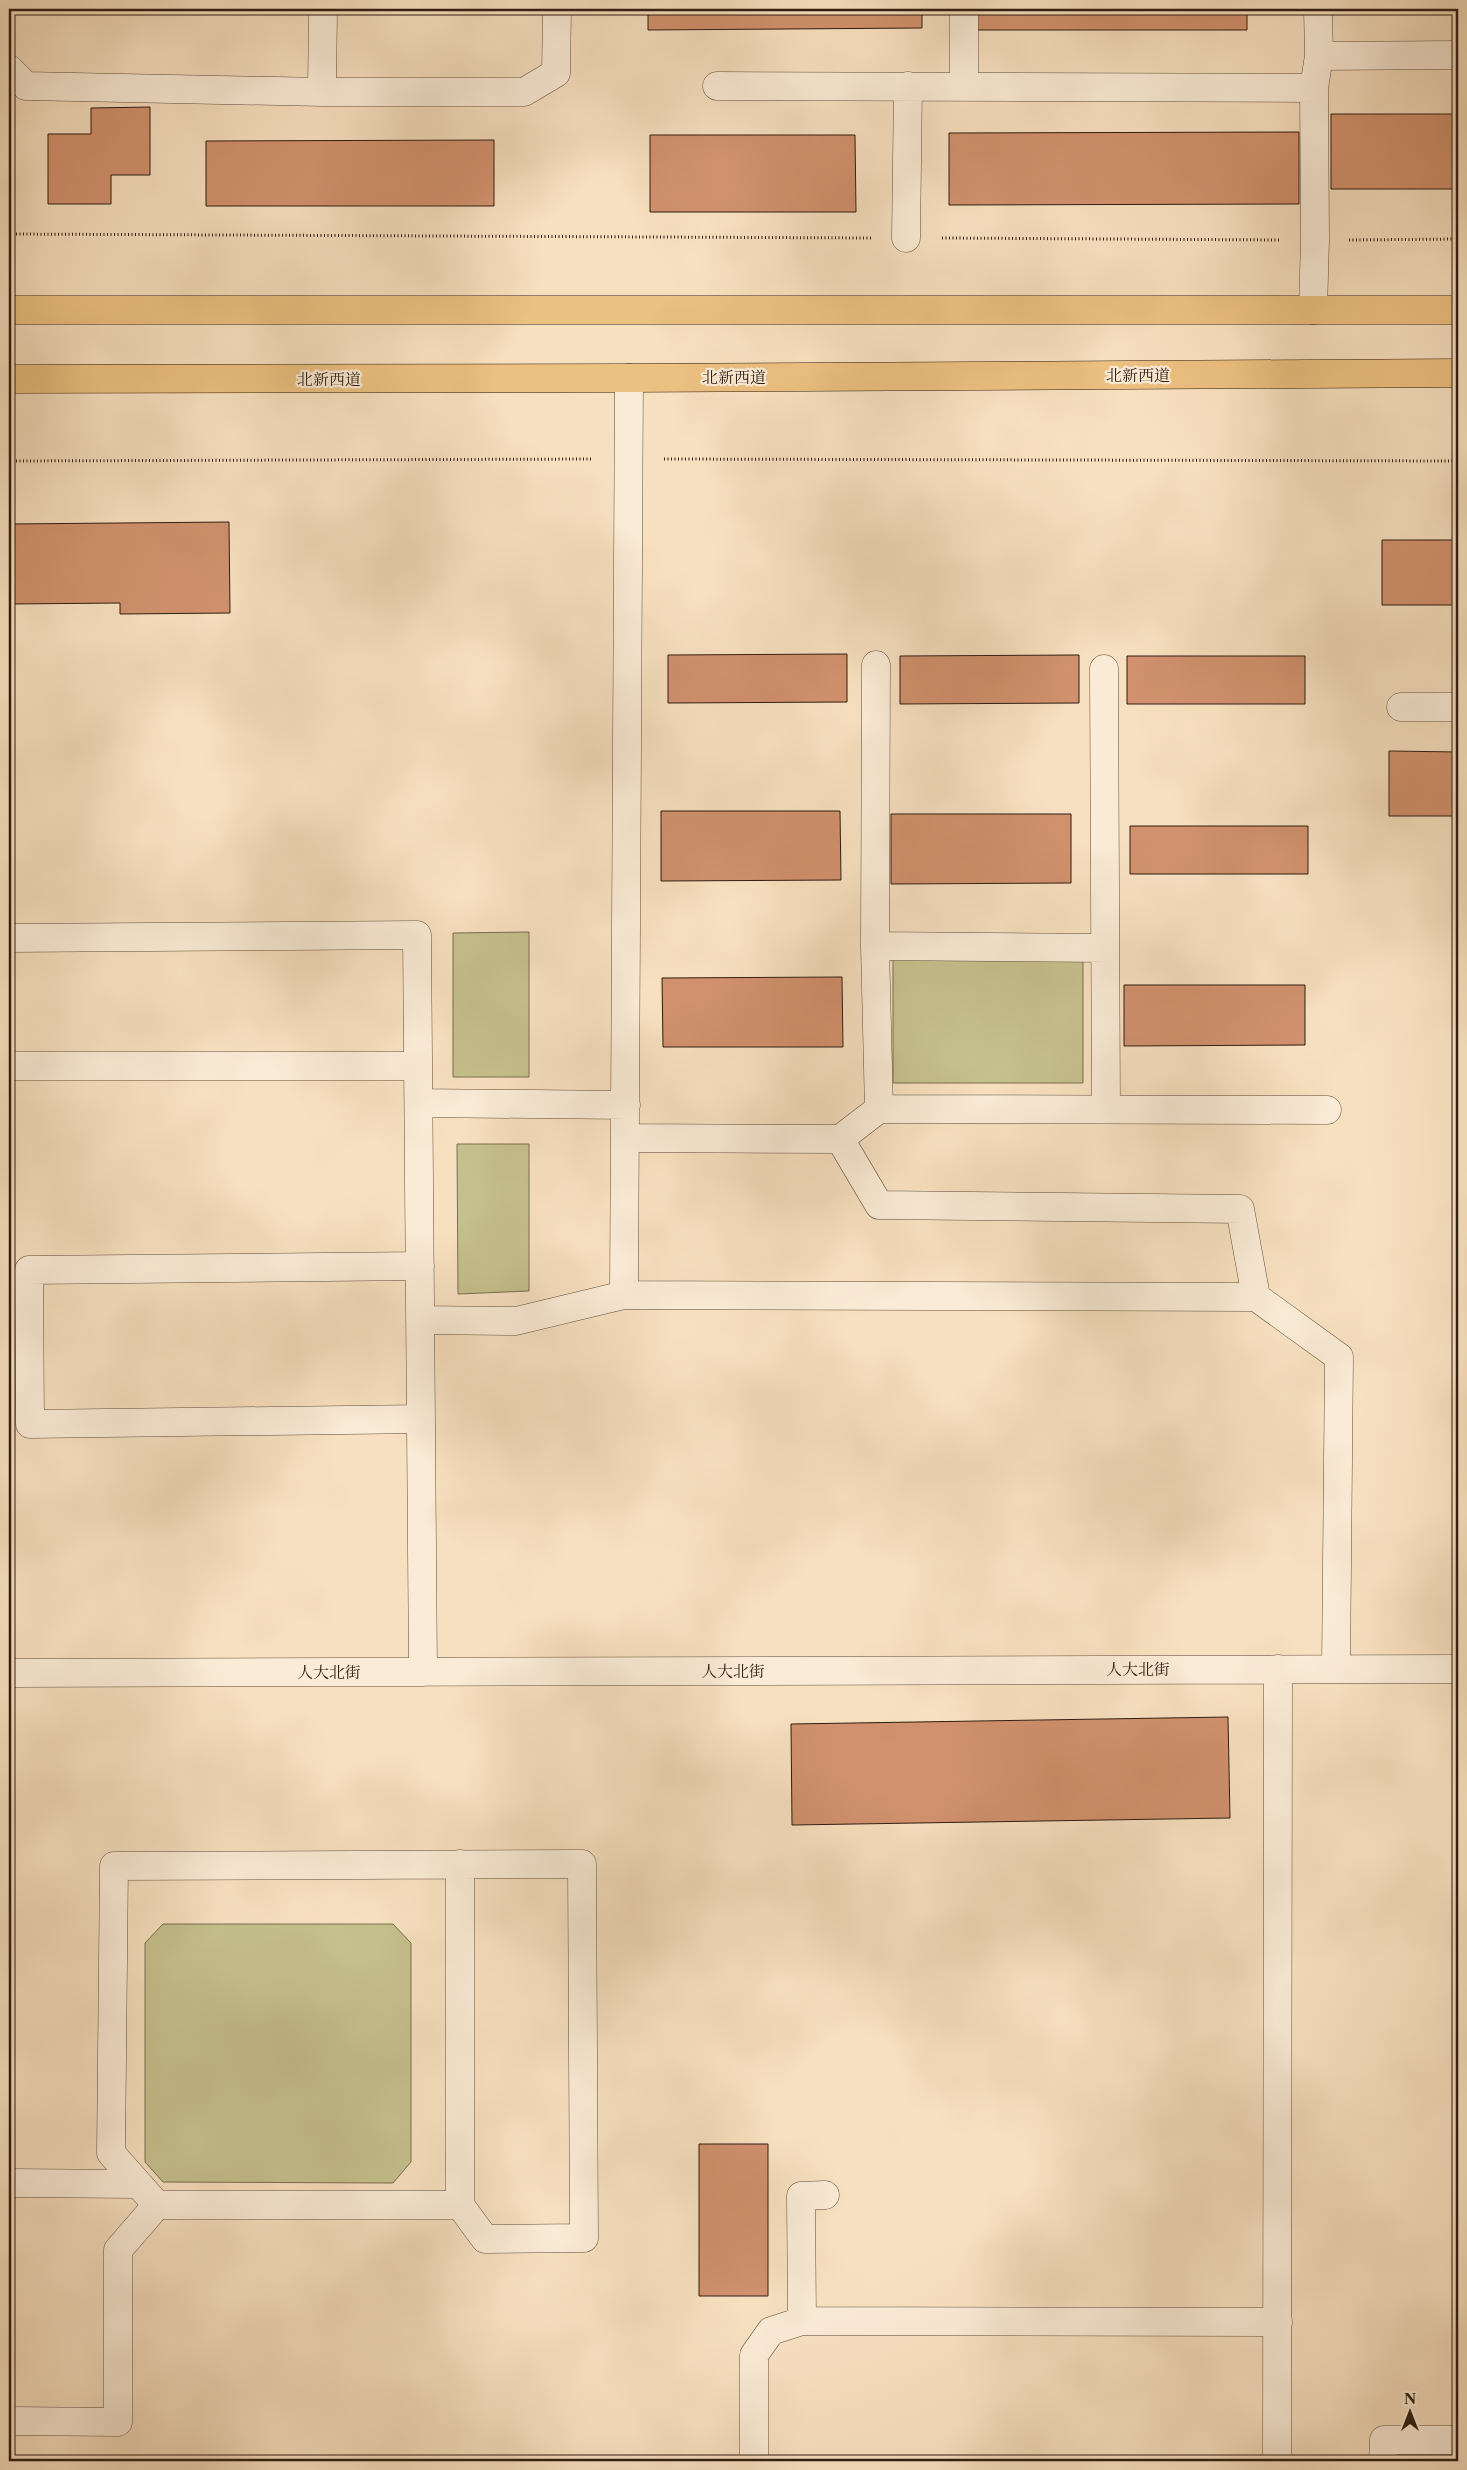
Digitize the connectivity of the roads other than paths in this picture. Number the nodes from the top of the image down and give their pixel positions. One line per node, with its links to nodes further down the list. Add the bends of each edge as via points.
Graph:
1 (323, 9): 12 (street)
2 (557, 9): 12 (street, via 556,73 524,92)
3 (964, 9): 10 (street)
4 (1318, 9): 6 (street)
5 (1458, 55): 6 (street)
6 (1319, 56): 11 (street)
7 (9, 69): 12 (street, via 26,86)
8 (717, 86): 9 (street)
9 (908, 86): 10 (street); 13 (street)
10 (964, 86): 11 (street)
11 (1314, 88): 15 (street)
12 (322, 92)
13 (906, 238)
14 (9, 310): 15 (main road)
15 (1313, 310): 16 (main road)
16 (1458, 310)
17 (1458, 372): 18 (main road, 北新西道)
18 (629, 378): 19 (main road, 北新西道); 30 (street)
19 (9, 379)
20 (876, 664): 25 (street)
21 (1104, 669): 26 (street)
22 (1401, 707): 23 (street)
23 (1458, 707)
24 (9, 938): 28 (street, via 417,935)
25 (875, 946): 26 (street); 31 (street)
26 (1105, 948): 32 (street)
27 (9, 1066): 28 (street)
28 (418, 1066): 29 (street)
29 (419, 1103): 30 (street); 36 (street)
30 (626, 1105): 34 (street)
31 (879, 1109): 32 (street); 35 (street)
32 (1106, 1109): 33 (street)
33 (1327, 1110)
34 (626, 1138): 35 (street); 37 (street)
35 (840, 1139): 38 (street, via 879,1205 1240,1208)
36 (420, 1266): 39 (street); 40 (street, via 29,1270 30,1424)
37 (624, 1295): 38 (street); 39 (street, via 516,1321)
38 (1256, 1298): 42 (street, via 1339,1357)
39 (420, 1320): 40 (street)
40 (421, 1420): 44 (street)
41 (1278, 1669): 42 (street, 人大北街); 44 (street, 人大北街); 53 (street, via 1268,2196)
42 (1336, 1669): 43 (street, 人大北街)
43 (1458, 1669)
44 (424, 1672): 45 (street, 人大北街)
45 (9, 1673)
46 (460, 1864): 48 (street, via 114,1866 111,2153); 51 (street); 51 (street, via 582,1864 584,2238 485,2239)
47 (9, 2183): 48 (street)
48 (138, 2184): 50 (street)
49 (825, 2195): 52 (street, via 801,2196)
50 (157, 2205): 51 (street); 54 (street, via 118,2250 118,2422)
51 (460, 2205)
52 (802, 2321): 53 (street); 56 (street, via 771,2332 754,2355)
53 (1278, 2322): 57 (street)
54 (9, 2422)
55 (1458, 2440): 58 (street, via 1384,2440)
56 (754, 2461)
57 (1277, 2461)
58 (1384, 2461)

